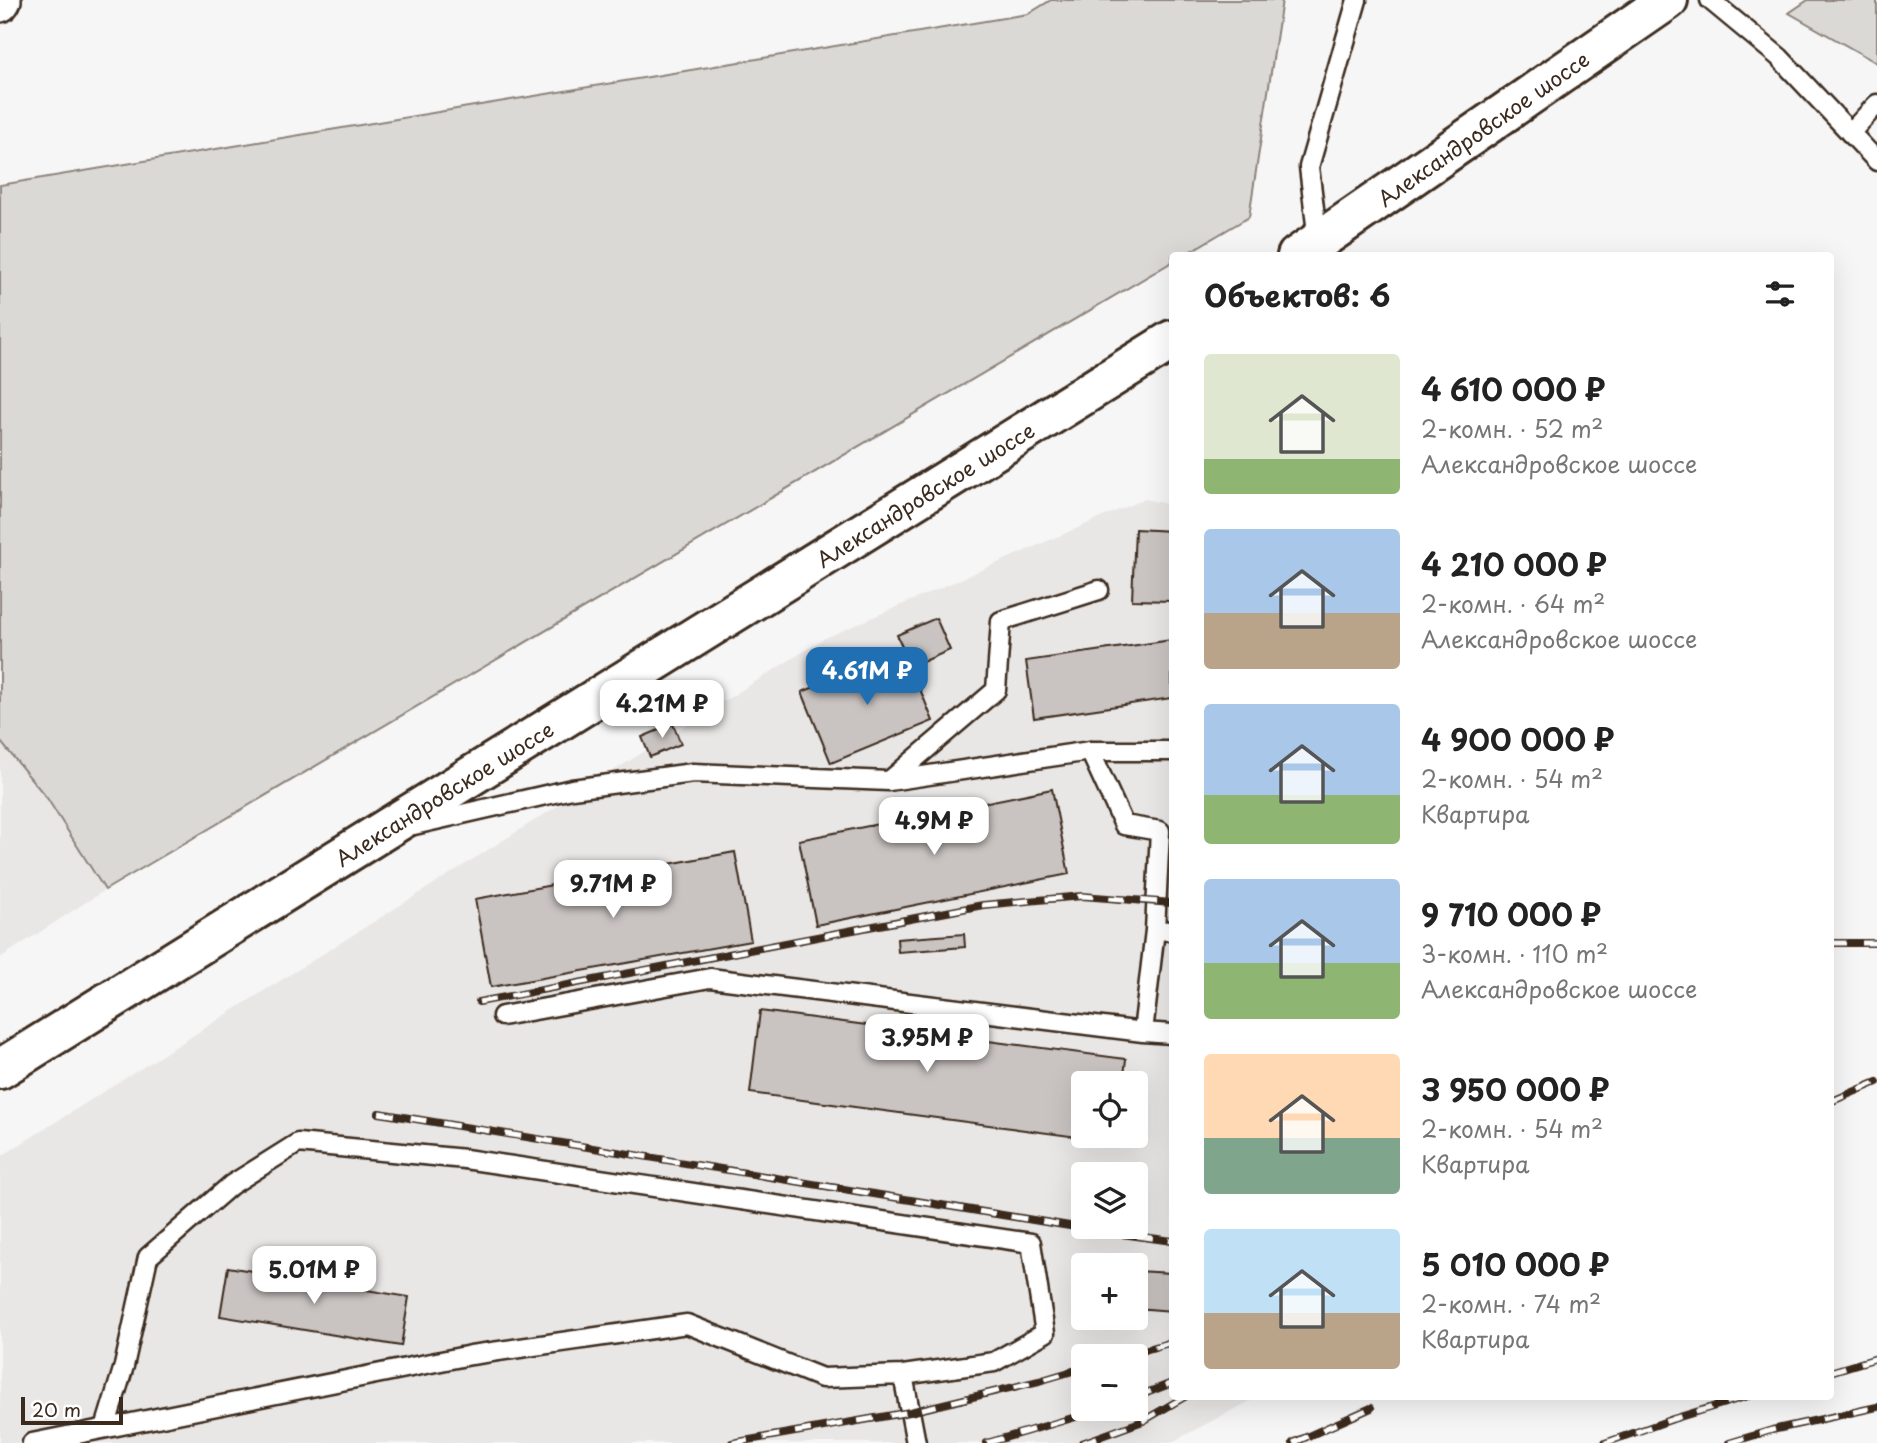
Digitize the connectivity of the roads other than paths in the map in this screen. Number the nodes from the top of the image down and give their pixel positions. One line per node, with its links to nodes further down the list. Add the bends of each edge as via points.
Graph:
1 (1357, 0): 7 (lane, via 1309,167)
2 (1668, 0): 7 (main road, Александровское шоссе)
3 (1710, 0): 5 (lane, via 1779,57)
4 (1877, 104): 5 (lane)
5 (1850, 133): 6 (lane)
6 (1877, 162)
7 (1308, 248)
8 (1169, 342): 13 (main road, Александровское шоссе)
9 (1099, 590): 12 (lane, via 1001,621 996,690)
10 (1090, 751): 11 (lane); 12 (lane); 14 (lane, via 1124,825 1160,831)
11 (1169, 751)
12 (889, 781): 13 (lane, via 693,773 572,789)
13 (380, 833): 18 (main road, Александровское шоссе)
14 (1164, 931): 16 (lane)
15 (502, 1016): 16 (lane, via 710,978)
16 (1143, 1032): 17 (lane)
17 (1169, 1034)
18 (0, 1069)
19 (903, 1375): 20 (lane, via 822,1378 687,1324 471,1355); 20 (lane, via 994,1362 1045,1333 1031,1242 465,1158 298,1143 231,1185 148,1257); 22 (lane)
20 (105, 1428): 21 (lane)
21 (32, 1443)
22 (916, 1443)

